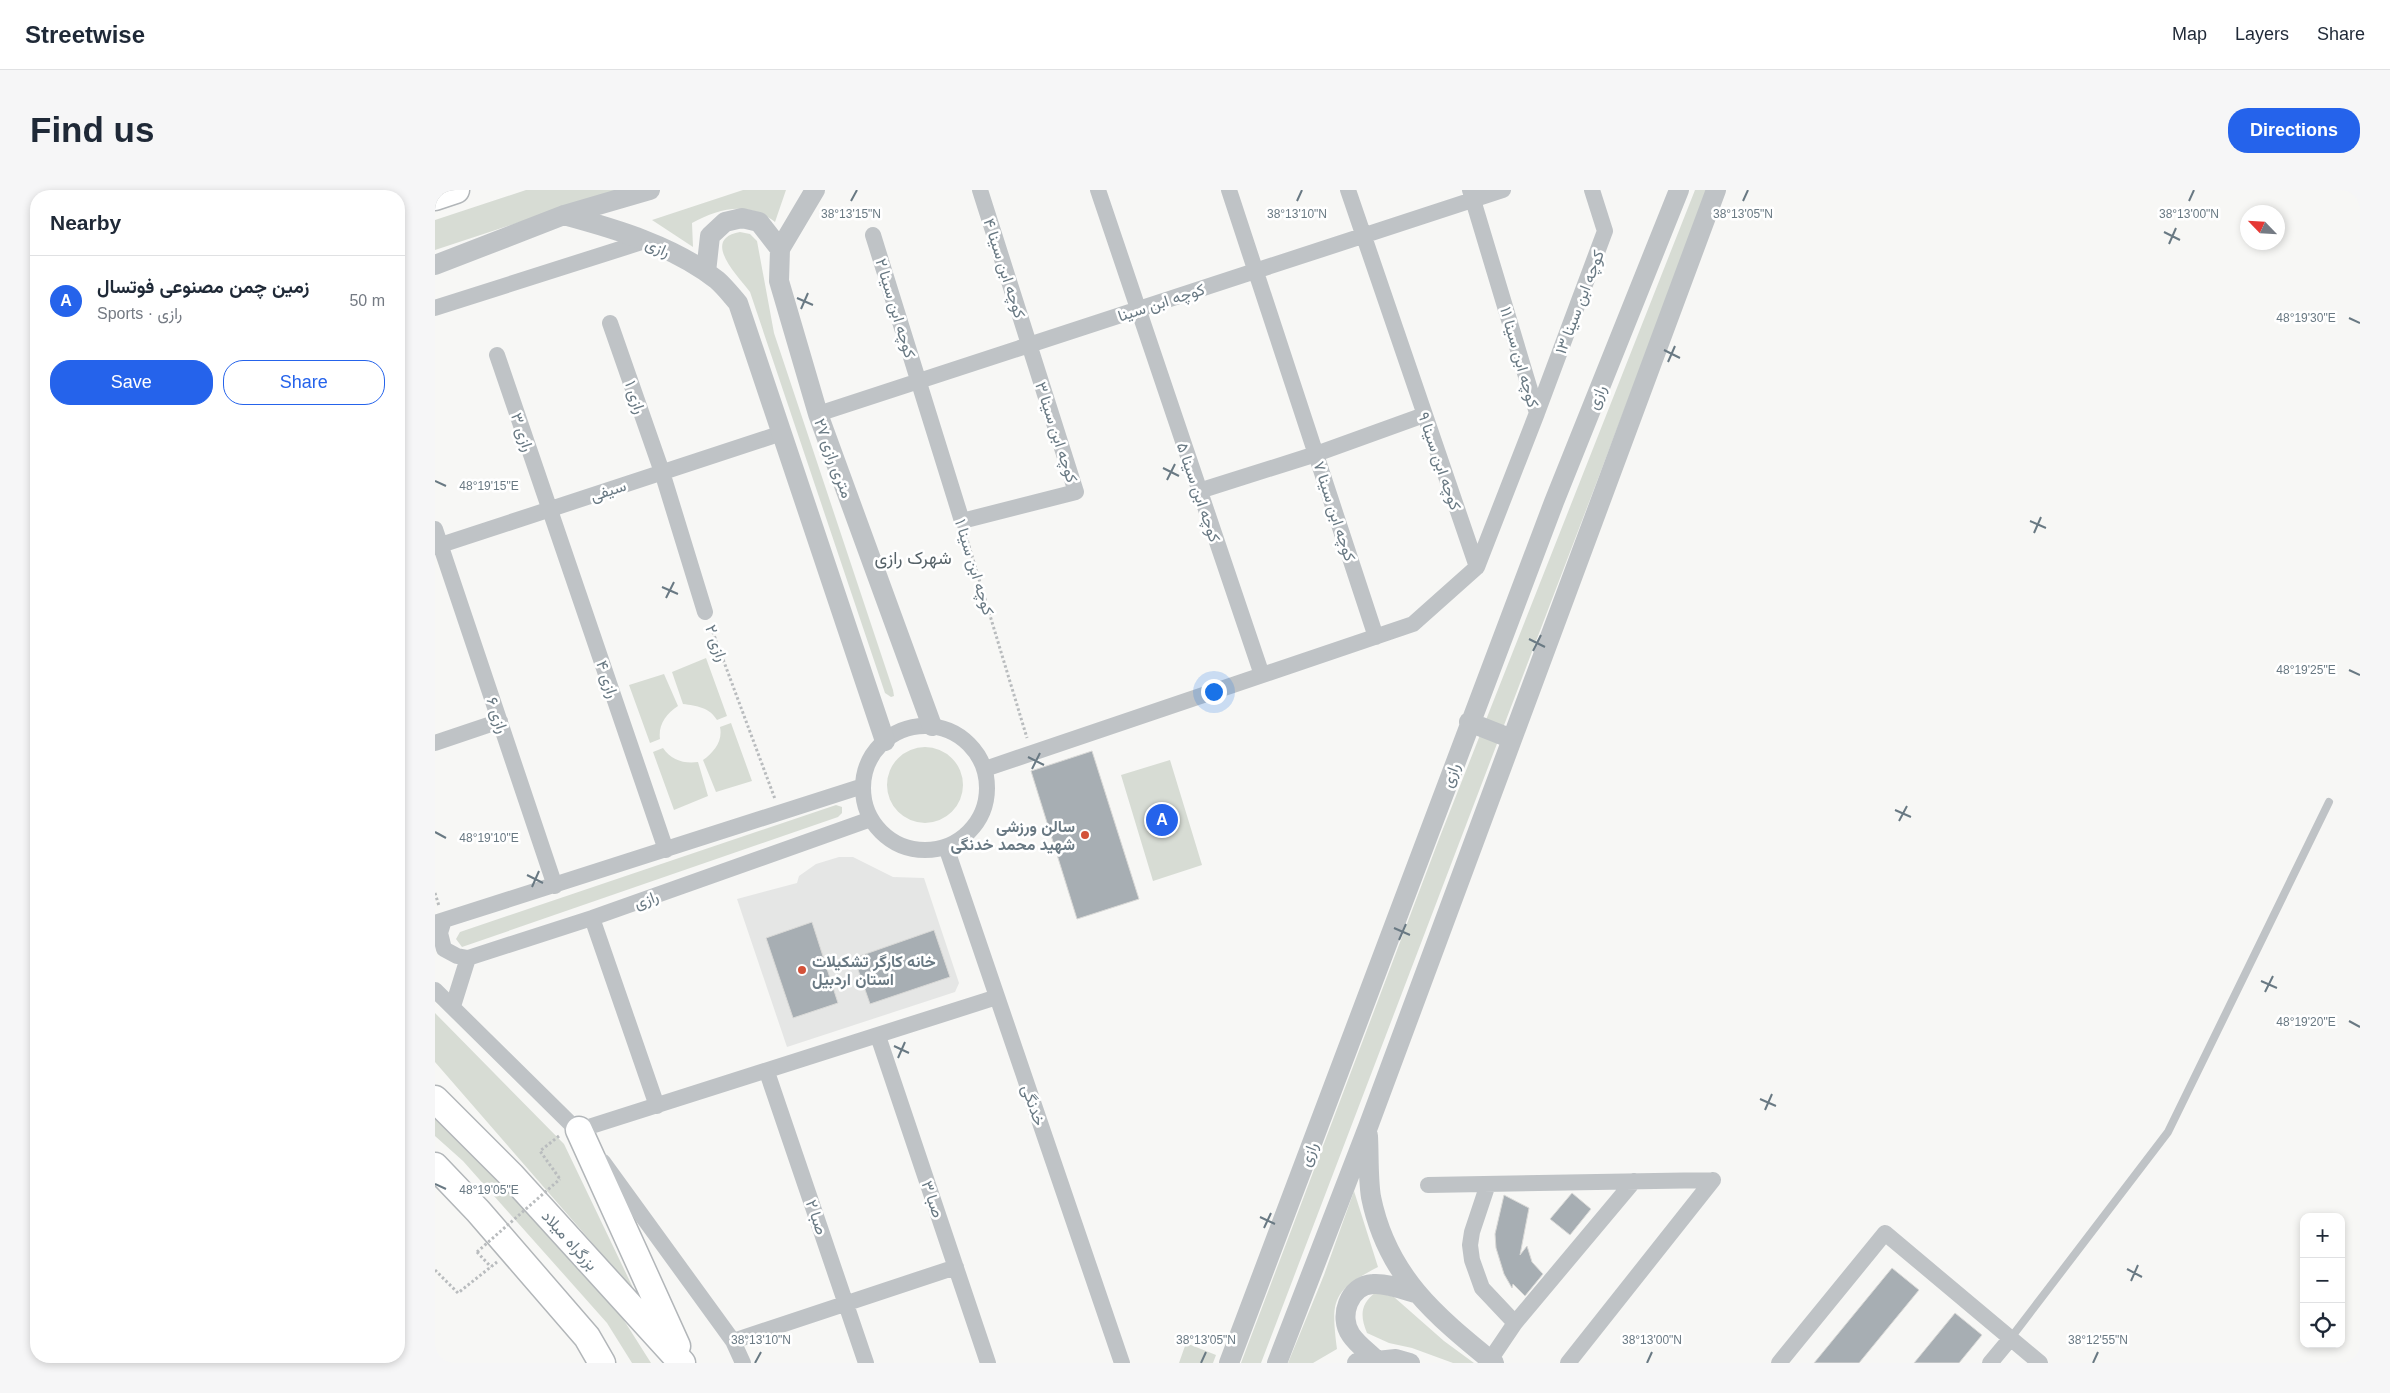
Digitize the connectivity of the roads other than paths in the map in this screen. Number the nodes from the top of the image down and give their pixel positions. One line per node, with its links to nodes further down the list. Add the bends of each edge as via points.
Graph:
1 (457, 190): 13 (highway)
2 (650, 190): 14 (street)
3 (815, 190): 18 (street, ۲۷ متری رازی)
4 (980, 190): 25 (street, کوچه ابن سینا ۴)
5 (1098, 190): 23 (street, کوچه ابن سینا ۵)
6 (1229, 190): 20 (street, کوچه ابن سینا ۷)
7 (1348, 190): 16 (street, کوچه ابن سینا ۹)
8 (1503, 190): 12 (street, کوچه ابن سینا)
9 (1592, 190): 28 (street, کوچه ابن سینا ۱۳, via 1605,231)
10 (1679, 190): 44 (street, رازی)
11 (1716, 190): 46 (street)
12 (1472, 195): 16 (street, کوچه ابن سینا); 28 (street, کوچه ابن سینا ۱۱)
13 (435, 197)
14 (564, 214): 17 (street, رازی); 19 (street)
15 (873, 235): 27 (street, کوچه ابن سینا ۲)
16 (1364, 236): 20 (street, کوچه ابن سینا); 30 (street, کوچه ابن سینا ۹)
17 (645, 241): 21 (street, رازی); 22 (street)
18 (780, 249): 21 (street, via 759,222 742,218 725,222 710,236); 29 (street, ۲۷ متری رازی, via 779,281)
19 (435, 265)
20 (1256, 271): 23 (street, کوچه ابن سینا); 32 (street, کوچه ابن سینا ۷)
21 (706, 272): 31 (street, رازی, via 739,303)
22 (435, 308)
23 (1137, 310): 25 (street, کوچه ابن سینا); 34 (street, کوچه ابن سینا ۵)
24 (610, 323): 33 (street, رازی ۱)
25 (1029, 345): 27 (street, کوچه ابن سینا); 36 (street, کوچه ابن سینا ۳, via 1076,492)
26 (497, 354): 35 (street, رازی ۳)
27 (918, 381): 29 (street, کوچه ابن سینا); 36 (street, کوچه ابن سینا ۱)
28 (1537, 413): 39 (street, کوچه ابن سینا ۱۱)
29 (818, 414): 45 (street, ۲۷ متری رازی)
30 (1424, 415): 32 (street); 39 (street, کوچه ابن سینا ۹)
31 (782, 433): 33 (street, سیفی); 47 (street)
32 (1316, 454): 34 (street); 41 (street, کوچه ابن سینا ۷)
33 (662, 472): 35 (street, سیفی); 40 (street, رازی ۲)
34 (1199, 491): 42 (street, کوچه ابن سینا ۵)
35 (549, 509): 38 (street, سیفی); 54 (street, رازی ۴)
36 (961, 521)
37 (435, 529): 38 (street, رازی ۶)
38 (438, 546): 43 (street, رازی ۶)
39 (1477, 567): 41 (street, via 1413,624)
40 (705, 612)
41 (1376, 637): 42 (street)
42 (1262, 675): 49 (street)
43 (500, 721): 48 (street); 55 (street, رازی ۶)
44 (1469, 722): 46 (street); 86 (street, رازی)
45 (931, 726): 47 (street, via 907,729); 49 (street, via 949,730 965,740 977,752)
46 (1512, 739): 66 (street)
47 (885, 741): 50 (street, via 866,769)
48 (435, 743)
49 (985, 769): 53 (street, via 988,788 981,815 963,838)
50 (863, 786): 52 (street); 54 (street)
51 (2329, 802): 76 (lane, via 2169,1132)
52 (871, 819): 53 (street, via 885,836 903,847 925,851); 56 (street, رازی)
53 (946, 847): 60 (street, خدنگی)
54 (666, 850): 55 (street)
55 (555, 886): 57 (street)
56 (592, 918): 58 (street, رازی); 65 (street)
57 (440, 922): 58 (street, via 444,949)
58 (468, 958): 61 (street)
59 (435, 990): 61 (street)
60 (997, 997): 62 (street); 85 (street, خدنگی)
61 (453, 1006): 67 (street)
62 (878, 1036): 63 (street); 72 (street, صبا ۳)
63 (767, 1072): 65 (street); 74 (street, صبا ۲)
64 (435, 1098): 81 (highway, بزرگراه میلاد, via 512,1176)
65 (657, 1106): 67 (street)
66 (1368, 1127): 73 (street, via 1371,1196 1381,1233 1398,1268); 87 (street)
67 (579, 1130): 77 (street); 81 (highway)
68 (435, 1166): 80 (highway, via 587,1337)
69 (1634, 1181): 70 (street); 75 (street); 89 (street, via 1713,1180)
70 (1488, 1184): 71 (street); 75 (street, via 1472,1232 1472,1260 1482,1288)
71 (1428, 1185)
72 (956, 1267): 74 (street); 84 (street, صبا ۳)
73 (1415, 1292): 78 (street, via 1372,1283 1349,1298 1345,1312 1350,1334); 79 (street)
74 (847, 1305): 77 (street); 83 (street, صبا ۲)
75 (1515, 1323): 79 (street)
76 (2010, 1339): 90 (street, via 1885,1233); 91 (street); 92 (street)
77 (733, 1341): 82 (street)
78 (1367, 1361): 88 (street, via 1396,1359)
79 (1492, 1362)
80 (602, 1363)
81 (684, 1363)
82 (743, 1363)
83 (866, 1363)
84 (988, 1363)
85 (1122, 1363)
86 (1229, 1363)
87 (1277, 1363)
88 (1410, 1363)
89 (1568, 1363)
90 (1779, 1363)
91 (1990, 1363)
92 (2040, 1363)

